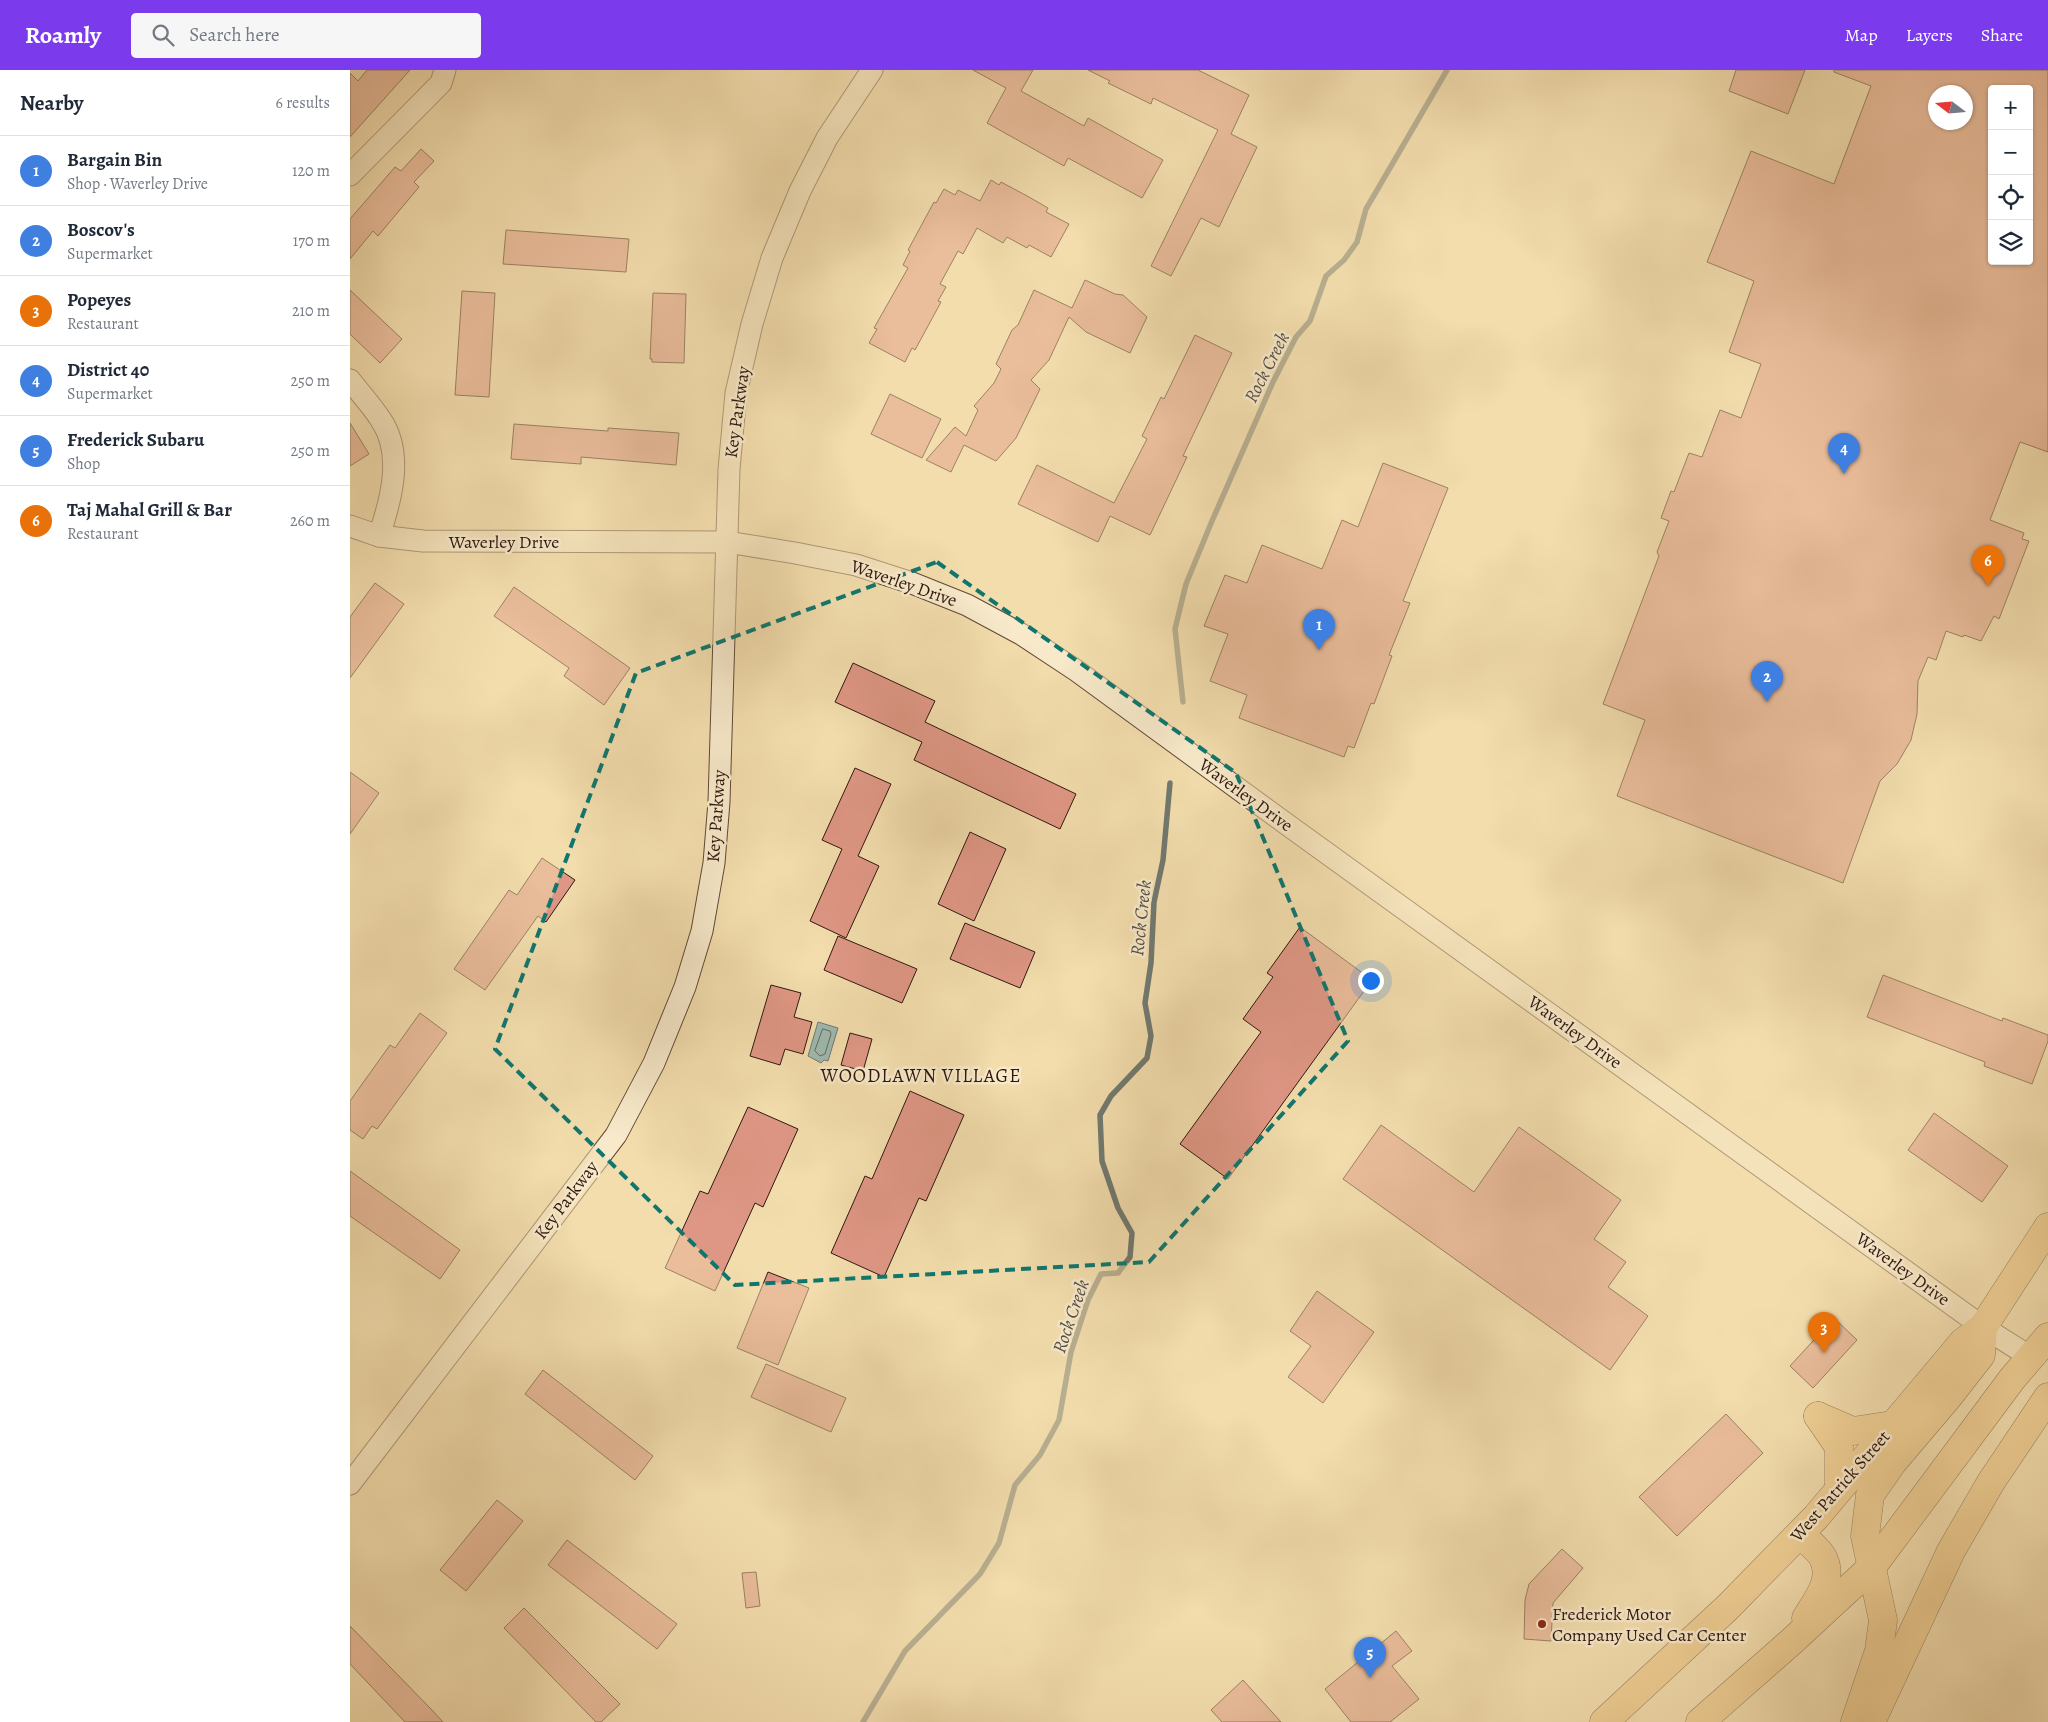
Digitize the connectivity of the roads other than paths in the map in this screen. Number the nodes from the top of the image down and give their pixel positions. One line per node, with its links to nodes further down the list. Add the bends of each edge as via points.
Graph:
1 (445, 70): 3 (street, via 441,83)
2 (872, 70): 7 (street, Key Parkway, via 827,138 800,191 752,324 736,393)
3 (352, 169)
4 (350, 380): 6 (street, via 382,422 392,447 390,502)
5 (350, 526): 6 (street, Waverley Drive)
6 (379, 536): 7 (street, Waverley Drive, via 453,542)
7 (727, 542): 9 (street, Waverley Drive, via 856,565 967,605 1021,634 1077,671); 13 (street, Key Parkway, via 720,802 702,931 685,987 654,1063 616,1135)
8 (2048, 1228): 9 (main road, West Patrick Street)
9 (1983, 1327): 10 (street, Waverley Drive); 12 (main road, West Patrick Street, via 1963,1342); 16 (main road, via 1981,1355 1870,1495 1865,1536)
10 (2040, 1347): 16 (main road, via 2012,1379)
11 (2048, 1397): 21 (main road, via 1991,1482 1951,1551)
12 (1892, 1425): 14 (main road, West Patrick Street); 14 (main road, via 1853,1430 1818,1416 1839,1446)
13 (350, 1484)
14 (1839, 1488): 15 (main road, West Patrick Street)
15 (1800, 1534): 17 (main road, via 1824,1559 1825,1588); 18 (main road, West Patrick Street, via 1728,1607)
16 (1872, 1567): 17 (main road); 20 (main road, via 1883,1620 1879,1651)
17 (1791, 1642): 19 (main road)
18 (1604, 1722)
19 (1700, 1722)
20 (1855, 1722)
21 (1871, 1722)

